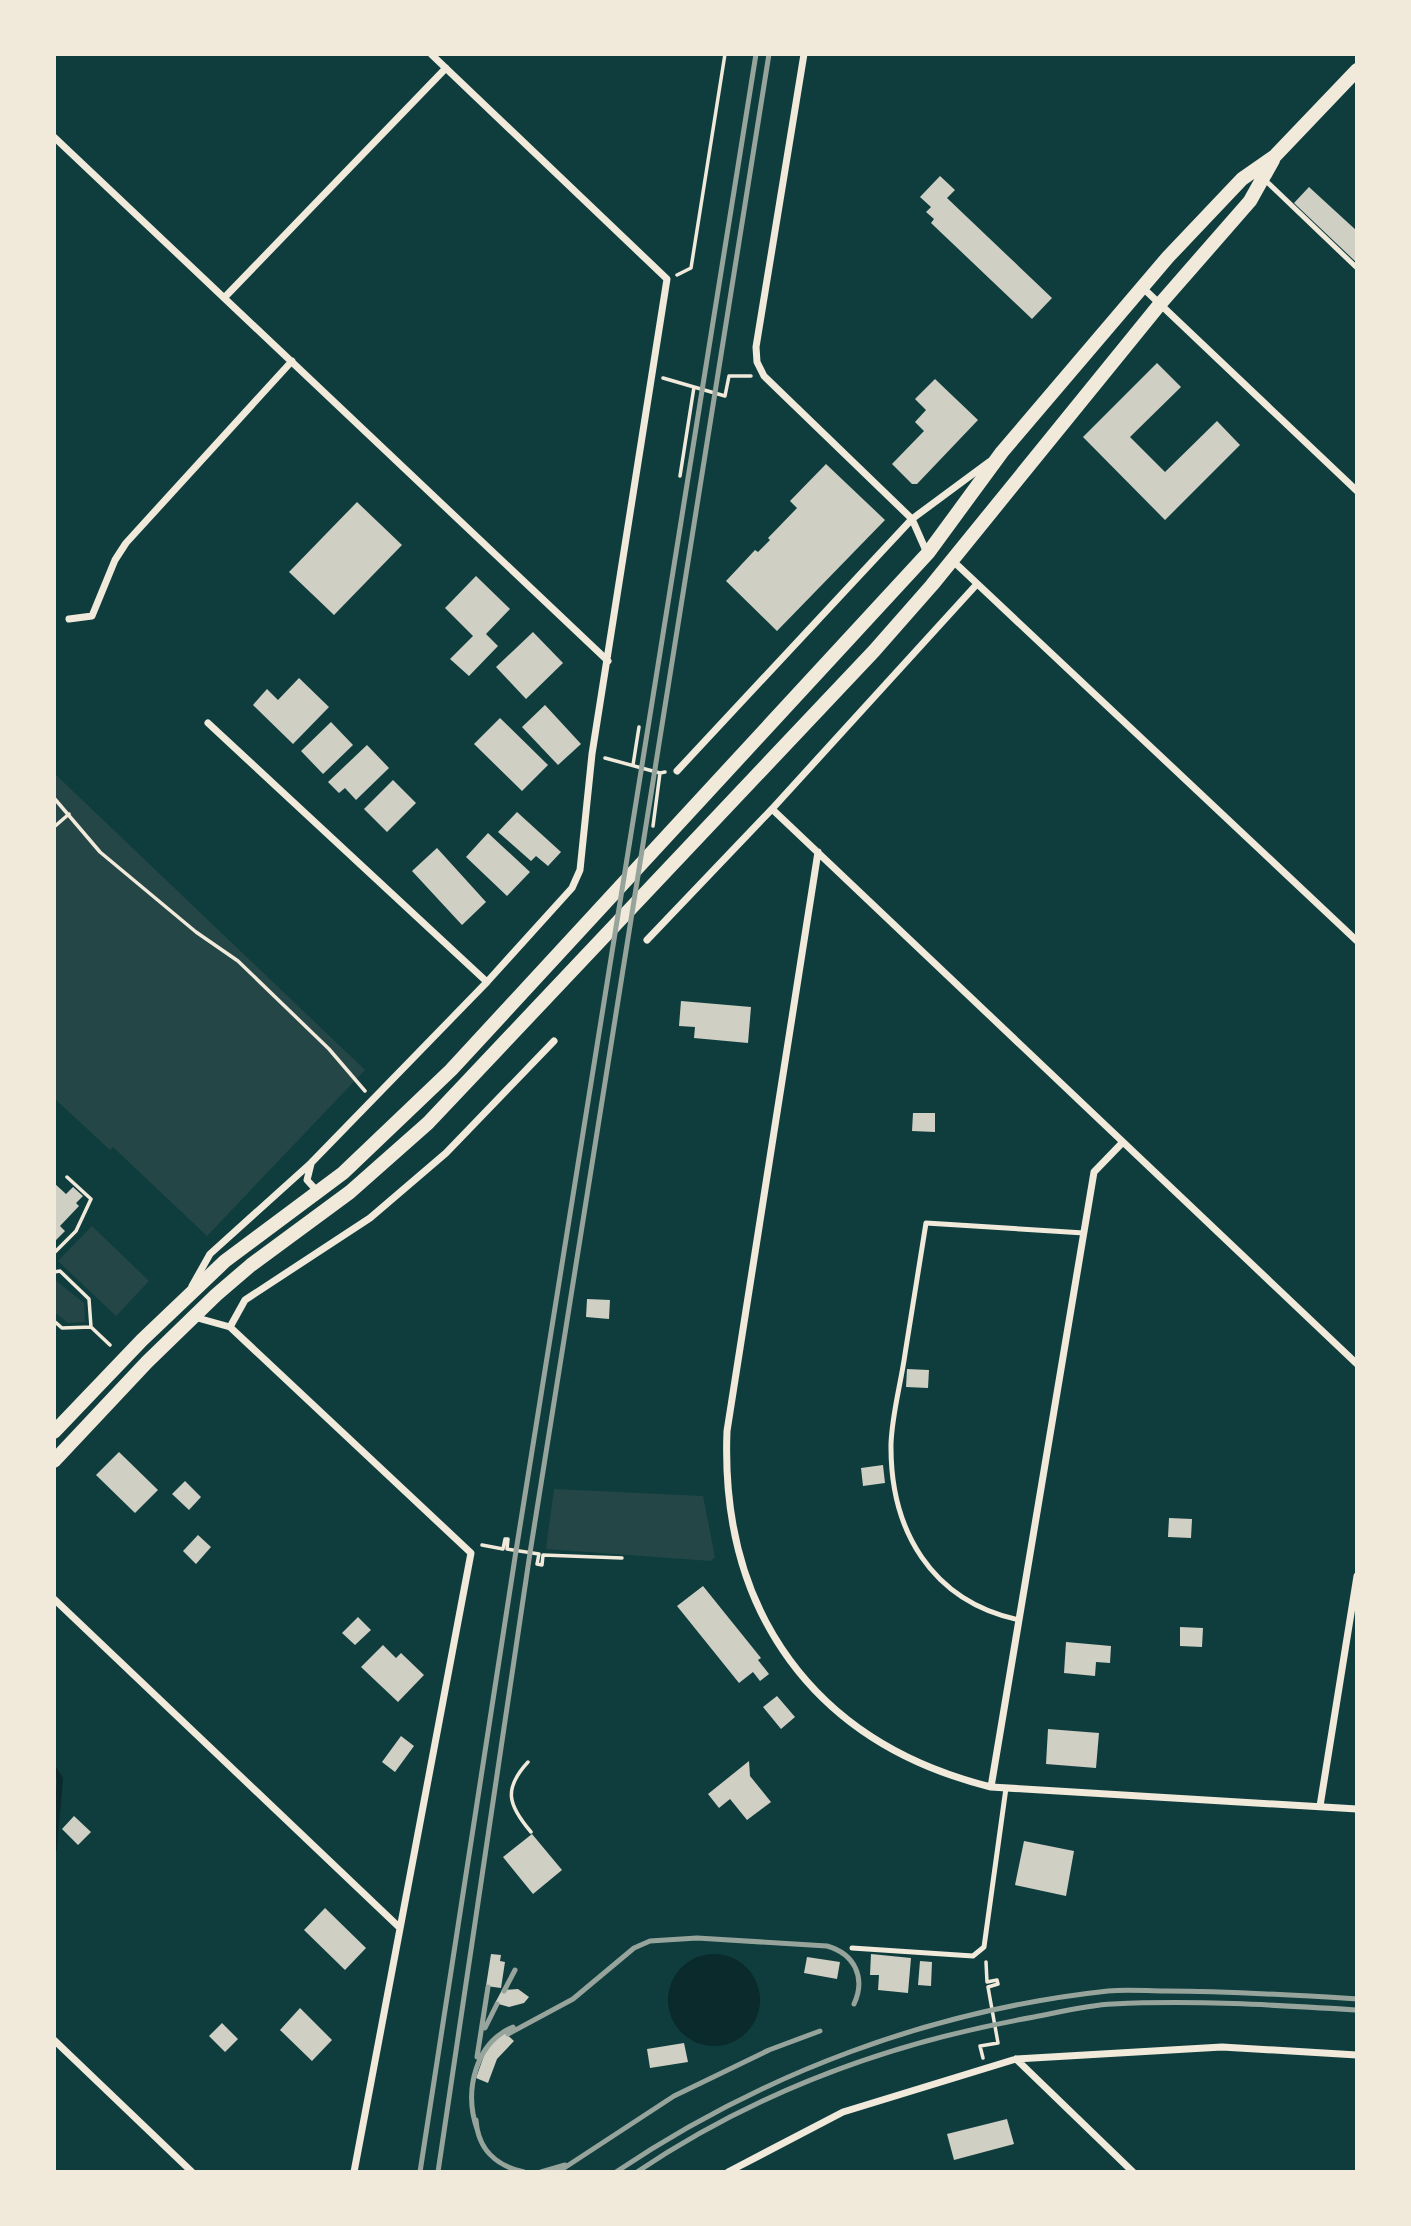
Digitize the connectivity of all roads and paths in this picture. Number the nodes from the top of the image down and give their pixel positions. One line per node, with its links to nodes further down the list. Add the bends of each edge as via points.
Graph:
1 (432, 54): 4 (street)
2 (725, 54): 10 (path, via 691,268)
3 (804, 54): 16 (street, via 756,347)
4 (446, 68): 10 (street); 12 (street)
5 (1357, 70): 7 (main road)
6 (54, 137): 12 (street)
7 (1276, 156): 8 (main road); 11 (main road, via 1242,179)
8 (1263, 178): 9 (lane); 13 (main road, via 1250,201)
9 (1357, 268)
10 (667, 279): 15 (street)
11 (1142, 287): 13 (street); 18 (main road)
12 (224, 298): 14 (street)
13 (1160, 304): 20 (street); 23 (main road)
14 (292, 361): 25 (street, via 126,543 92,616); 26 (street)
15 (653, 375): 17 (path); 26 (street)
16 (764, 376): 17 (path, via 729,376 725,396); 21 (street)
17 (694, 387): 19 (path)
18 (1002, 452): 21 (street); 22 (main road)
19 (680, 476)
20 (1357, 491)
21 (912, 519): 22 (street); 31 (street)
22 (928, 554): 49 (main road, via 451,1070 372,1147)
23 (952, 560): 24 (street); 54 (main road, via 874,651 428,1123 351,1192 251,1265)
24 (977, 584): 34 (street); 42 (street)
25 (69, 620)
26 (608, 661): 29 (street)
27 (208, 723): 43 (street)
28 (639, 727): 30 (path)
29 (592, 754): 30 (path); 43 (street, via 580,870 572,888)
30 (632, 765): 32 (path)
31 (677, 771): 32 (path)
32 (660, 773): 37 (path)
33 (54, 798): 35 (path)
34 (772, 809): 40 (street); 41 (street)
35 (69, 814): 38 (path); 45 (path, via 100,852 238,961 329,1049)
36 (54, 819): 38 (path)
37 (653, 822)
38 (59, 823): 39 (path)
39 (54, 827)
40 (817, 852): 46 (street); 68 (street, via 727,1431 732,1529 764,1619 825,1702 897,1752 929,1768)
41 (647, 940)
42 (1357, 941)
43 (487, 982): 45 (street)
44 (554, 1041): 57 (street, via 446,1153 370,1219 245,1300)
45 (373, 1100): 47 (street)
46 (1123, 1142): 50 (street, via 1094,1172); 59 (street)
47 (311, 1163): 49 (street, via 307,1180); 53 (street, via 210,1254)
48 (67, 1177): 51 (path, via 91,1199 76,1231)
49 (317, 1191): 53 (main road, via 225,1261)
50 (1084, 1233): 66 (street); 66 (lane, via 926,1223 891,1441 899,1513 912,1545 938,1578 994,1615)
51 (54, 1253)
52 (54, 1272): 56 (path, via 60,1271 89,1299)
53 (185, 1299): 60 (main road)
54 (193, 1316): 57 (street); 61 (main road)
55 (54, 1321): 56 (path, via 62,1328)
56 (91, 1327): 58 (path)
57 (230, 1327): 62 (street)
58 (110, 1345)
59 (1357, 1364)
60 (54, 1432)
61 (54, 1461)
62 (471, 1553): 63 (path, via 480,1545 503,1549 508,1539 507,1549 538,1554 537,1563 542,1564 543,1555); 73 (street)
63 (622, 1559)
64 (1357, 1576): 70 (street)
65 (54, 1599): 73 (street)
66 (1019, 1620): 68 (street)
67 (528, 1762): 72 (path, via 514,1778 511,1799 517,1816)
68 (991, 1787): 69 (street)
69 (1006, 1788): 70 (street); 74 (lane)
70 (1320, 1806): 71 (street)
71 (1357, 1809)
72 (531, 1832)
73 (400, 1928): 81 (street)
74 (984, 1947): 75 (lane, via 972,1956); 79 (path, via 987,1982 997,1980 998,1984 988,1987 998,2043 980,2046)
75 (852, 1948)
76 (54, 2040): 80 (street)
77 (1357, 2055): 78 (street, via 1222,2047)
78 (1016, 2059): 79 (street); 83 (street)
79 (985, 2069): 82 (street, via 843,2112)
80 (192, 2172)
81 (354, 2172)
82 (728, 2172)
83 (1133, 2172)

